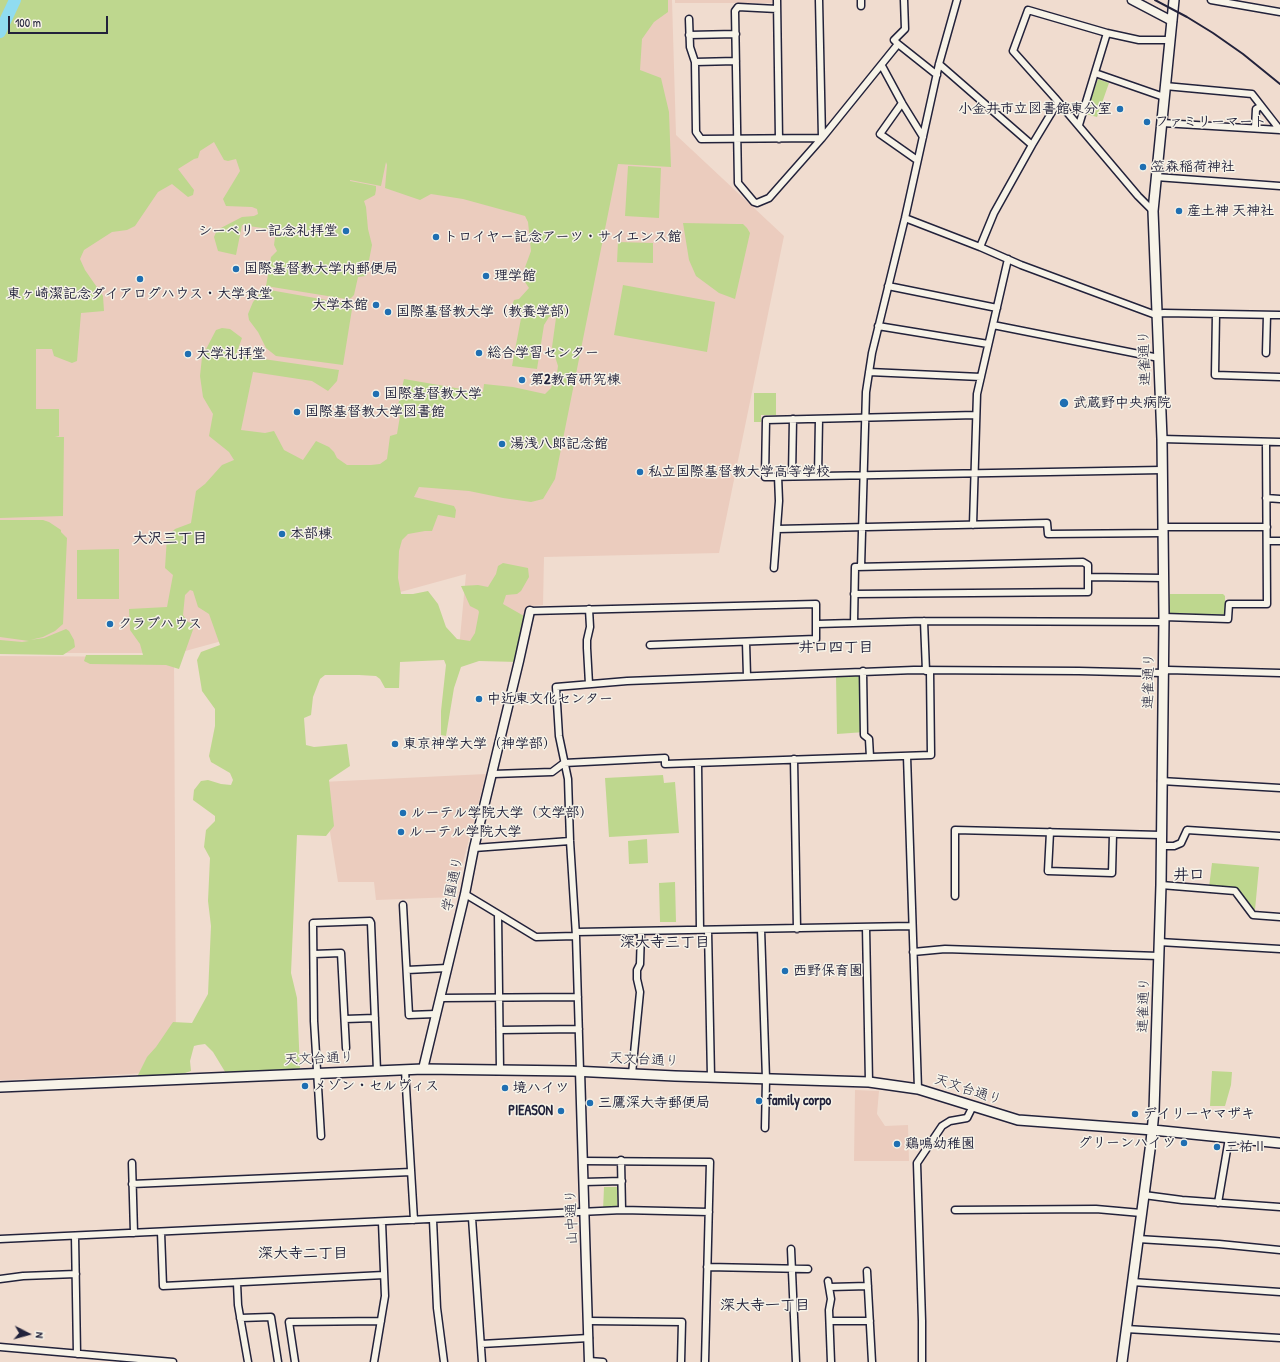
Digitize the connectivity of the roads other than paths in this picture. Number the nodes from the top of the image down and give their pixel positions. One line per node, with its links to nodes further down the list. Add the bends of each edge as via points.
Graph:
1 (777, 0): 8 (street)
2 (819, 0): 33 (street)
3 (904, 0): 16 (street, via 905,29 894,40)
4 (957, 0): 19 (street)
5 (1132, 0): 11 (street)
6 (1174, 0): 11 (main road, 連雀通り)
7 (1211, 0): 9 (street)
8 (777, 9): 13 (street, via 738,7 735,11); 34 (street)
9 (1280, 12)
10 (689, 19): 14 (street)
11 (1172, 21): 15 (main road, 連雀通り)
12 (1107, 33): 15 (street, via 1139,40); 21 (street); 25 (street, via 1028,10 1026,12 1013,51)
13 (736, 34): 14 (street); 17 (street)
14 (689, 35): 18 (street)
15 (1170, 40): 23 (main road, 連雀通り)
16 (898, 44): 20 (street); 22 (street)
17 (736, 61): 18 (street); 35 (street)
18 (695, 62): 35 (street, via 696,132 701,139)
19 (939, 64): 22 (street); 36 (street)
20 (882, 66): 26 (street); 33 (street)
21 (1095, 73): 24 (street); 29 (street)
22 (937, 75): 32 (street)
23 (1166, 86): 24 (main road, 連雀通り); 27 (street, via 1252,94)
24 (1164, 97): 28 (main road, 連雀通り)
25 (1058, 102): 29 (street); 36 (street)
26 (902, 103): 32 (street); 37 (street, via 880,134)
27 (1261, 106): 30 (street, via 1256,109); 31 (street)
28 (1162, 123): 30 (street); 38 (main road, 連雀通り)
29 (1079, 125): 40 (street)
30 (1255, 128): 31 (street)
31 (1280, 130)
32 (922, 137): 37 (street)
33 (822, 138): 34 (street); 35 (street, via 769,198 757,203 738,183)
34 (779, 139): 35 (street)
35 (737, 140)
36 (1032, 145): 42 (street, via 994,213)
37 (917, 160): 41 (street)
38 (1156, 177): 39 (street); 40 (main road, 連雀通り)
39 (1280, 186)
40 (1153, 211): 46 (main road, 連雀通り)
41 (905, 218): 42 (street); 44 (street)
42 (980, 247): 43 (street)
43 (1008, 260): 45 (street); 46 (street, via 1146,312)
44 (888, 286): 45 (street); 51 (street)
45 (997, 308): 50 (street)
46 (1158, 313): 47 (street); 54 (main road, 連雀通り)
47 (1216, 314): 48 (street); 57 (street, via 1215,375)
48 (1267, 315): 49 (street); 53 (street)
49 (1280, 315)
50 (993, 325): 52 (street); 54 (street)
51 (878, 326): 52 (street); 55 (street)
52 (988, 344): 56 (street)
53 (1266, 353)
54 (1160, 358): 62 (main road, 連雀通り)
55 (869, 372): 56 (street); 60 (street)
56 (981, 377): 58 (street)
57 (1280, 377)
58 (976, 415): 60 (street); 66 (street)
59 (819, 418): 60 (street); 61 (street); 70 (street)
60 (865, 418): 67 (street)
61 (793, 419): 68 (street, via 766,420 765,476); 69 (street)
62 (1162, 439): 63 (street); 65 (main road, 連雀通り)
63 (1266, 442): 64 (street); 71 (street)
64 (1280, 442)
65 (1162, 470): 66 (street); 77 (main road, 連雀通り)
66 (974, 473): 67 (street); 73 (street)
67 (864, 475): 70 (street); 74 (street)
68 (778, 476): 69 (street); 76 (street)
69 (792, 476): 70 (street)
70 (818, 476)
71 (1266, 498): 72 (street); 75 (street)
72 (1280, 499)
73 (974, 525): 74 (street); 77 (street, via 1047,523 1048,534)
74 (863, 527): 76 (street); 80 (street)
75 (1266, 527): 77 (street); 78 (street)
76 (777, 529): 81 (street)
77 (1163, 530): 83 (main road, 連雀通り)
78 (1267, 541): 79 (street); 87 (street, via 1267,604 1229,604 1228,619)
79 (1280, 541)
80 (862, 567): 82 (street, via 1083,562 1088,565); 84 (street, via 855,567)
81 (774, 568)
82 (1088, 577): 83 (street); 84 (street, via 1088,592)
83 (1164, 578): 87 (main road, 連雀通り)
84 (854, 594): 89 (street)
85 (589, 609): 86 (street); 90 (street, via 816,604); 98 (street)
86 (530, 611): 104 (street, 学園通り)
87 (1164, 620): 88 (street); 95 (main road, 連雀通り)
88 (924, 621): 89 (street); 94 (street)
89 (854, 623): 90 (street)
90 (817, 624): 91 (street, via 816,639)
91 (746, 642): 92 (street); 97 (street)
92 (650, 645)
93 (863, 671): 94 (street); 97 (street); 100 (street, via 864,735 869,739)
94 (928, 671): 95 (street); 99 (street, via 931,755)
95 (1163, 673): 96 (street, via 1168,670); 105 (main road, 連雀通り)
96 (1280, 673)
97 (747, 676): 98 (street, via 627,680)
98 (589, 684): 102 (street, via 556,687 559,736)
99 (907, 756): 100 (street); 120 (street)
100 (870, 757): 101 (street)
101 (794, 759): 103 (street); 123 (street)
102 (564, 763): 103 (street, via 665,758 665,764); 104 (street, via 552,772); 111 (street, via 568,779)
103 (698, 763): 124 (street)
104 (493, 774): 113 (street, 学園通り)
105 (1162, 781): 106 (street); 109 (main road, 連雀通り)
106 (1280, 788)
107 (1050, 832): 108 (street); 108 (street, via 1048,871 1112,873); 116 (street, via 955,830)
108 (1113, 834): 109 (street)
109 (1161, 835): 112 (main road, 連雀通り)
110 (1280, 836): 112 (street, via 1187,830 1181,843)
111 (570, 841): 113 (street); 127 (street)
112 (1161, 846): 114 (main road, 連雀通り)
113 (474, 848): 115 (street, 学園通り)
114 (1161, 885): 119 (street, via 1235,891 1253,915); 128 (main road, 連雀通り)
115 (464, 894): 118 (street); 133 (street, 学園通り)
116 (956, 896)
117 (403, 906): 134 (street)
118 (498, 914): 127 (street, via 536,937); 137 (street)
119 (1280, 917)
120 (912, 926): 121 (street); 130 (street)
121 (866, 927): 123 (street); 153 (street)
122 (762, 929): 123 (street); 125 (street); 152 (street)
123 (797, 929)
124 (700, 930): 125 (street); 126 (street)
125 (708, 930): 151 (street)
126 (641, 931): 127 (street); 150 (street, via 640,964 637,970 640,992)
127 (576, 934): 135 (street)
128 (1159, 942): 129 (street); 132 (main road, 連雀通り)
129 (1280, 949)
130 (913, 952): 132 (street, via 945,949); 155 (street)
131 (314, 954): 139 (street, via 313,923 370,921); 140 (street, via 341,953); 149 (street)
132 (1159, 956): 158 (main road, 連雀通り)
133 (447, 968): 134 (street); 136 (street, 学園通り)
134 (407, 970): 138 (street, via 409,1015)
135 (578, 996): 137 (street); 141 (street)
136 (440, 998): 137 (street); 138 (street, 学園通り)
137 (499, 998): 142 (street)
138 (436, 1014): 144 (street, 学園通り)
139 (375, 1018): 140 (street); 147 (street)
140 (345, 1019): 143 (street)
141 (579, 1029): 142 (street); 148 (street)
142 (500, 1030): 146 (street)
143 (346, 1048)
144 (423, 1069): 145 (main road, 天文台通り); 146 (main road, 天文台通り)
145 (405, 1070): 147 (main road, 天文台通り); 165 (street)
146 (500, 1070): 148 (main road, 天文台通り)
147 (377, 1071): 149 (main road, 天文台通り)
148 (580, 1071): 150 (main road, 天文台通り); 162 (street, 山中通り)
149 (317, 1073): 154 (main road, 天文台通り); 159 (street)
150 (632, 1074): 151 (main road, 天文台通り)
151 (711, 1077): 152 (main road, 天文台通り)
152 (766, 1079): 153 (main road, 天文台通り); 157 (street)
153 (868, 1082): 155 (main road, 天文台通り)
154 (0, 1088)
155 (918, 1089): 156 (main road, 天文台通り)
156 (973, 1106): 158 (main road, 天文台通り, via 1018,1120); 225 (street, via 967,1118 950,1121 942,1126 917,1162)
157 (765, 1128)
158 (1153, 1130): 160 (main road, 天文台通り); 169 (main road, 連雀通り)
159 (321, 1136)
160 (1229, 1138): 161 (main road, 天文台通り); 170 (street)
161 (1280, 1144)
162 (584, 1160): 163 (street); 167 (street, 山中通り)
163 (622, 1160): 166 (street); 174 (street, via 710,1162)
164 (132, 1163): 168 (street)
165 (411, 1172): 168 (street); 178 (street)
166 (622, 1181): 167 (street); 172 (street)
167 (584, 1182): 175 (street, 山中通り)
168 (132, 1184): 182 (street)
169 (1144, 1195): 170 (street); 176 (main road, 連雀通り)
170 (1218, 1203): 171 (street)
171 (1280, 1207)
172 (622, 1210): 174 (street); 175 (street)
173 (955, 1210): 176 (street, via 1096,1209)
174 (709, 1212): 188 (street)
175 (585, 1213): 177 (street); 201 (street, 山中通り)
176 (1141, 1213): 185 (main road, 連雀通り)
177 (472, 1218): 179 (street); 207 (street)
178 (414, 1220): 179 (street); 180 (street)
179 (433, 1220): 217 (street, via 437,1308)
180 (382, 1222): 181 (street); 193 (street)
181 (160, 1232): 182 (street); 196 (street, via 163,1286)
182 (134, 1233): 183 (street)
183 (75, 1236): 184 (street); 192 (street)
184 (0, 1239)
185 (1138, 1239): 187 (street); 195 (main road, 連雀通り)
186 (791, 1250): 190 (street)
187 (1280, 1250)
188 (707, 1267): 190 (street); 221 (street)
189 (808, 1269): 190 (street)
190 (792, 1270): 222 (street)
191 (867, 1271): 197 (street)
192 (76, 1274): 194 (street); 209 (street)
193 (384, 1275): 196 (street); 200 (street, via 385,1296)
194 (0, 1279)
195 (1132, 1282): 198 (street); 204 (main road, 連雀通り)
196 (237, 1283): 199 (street)
197 (868, 1286): 202 (street, via 829,1284); 203 (street)
198 (1280, 1292)
199 (240, 1318): 213 (street); 214 (street, via 271,1317)
200 (381, 1321): 215 (street, via 289,1322); 216 (street)
201 (589, 1321): 205 (street, 山中通り); 220 (street, via 682,1322)
202 (830, 1321): 203 (street); 223 (street)
203 (870, 1321): 224 (street)
204 (1126, 1330): 206 (street); 226 (main road, 連雀通り)
205 (589, 1338): 207 (street); 211 (street, 山中通り)
206 (1280, 1338)
207 (481, 1344): 218 (street)
208 (0, 1347): 209 (street)
209 (77, 1354): 210 (street)
210 (152, 1361): 212 (street)
211 (589, 1361): 219 (street)
212 (173, 1362)
213 (248, 1362)
214 (278, 1362)
215 (295, 1362)
216 (374, 1362)
217 (444, 1362)
218 (482, 1362)
219 (603, 1362)
220 (681, 1362)
221 (705, 1362)
222 (796, 1362)
223 (831, 1362)
224 (872, 1362)
225 (922, 1362)
226 (1122, 1362)

